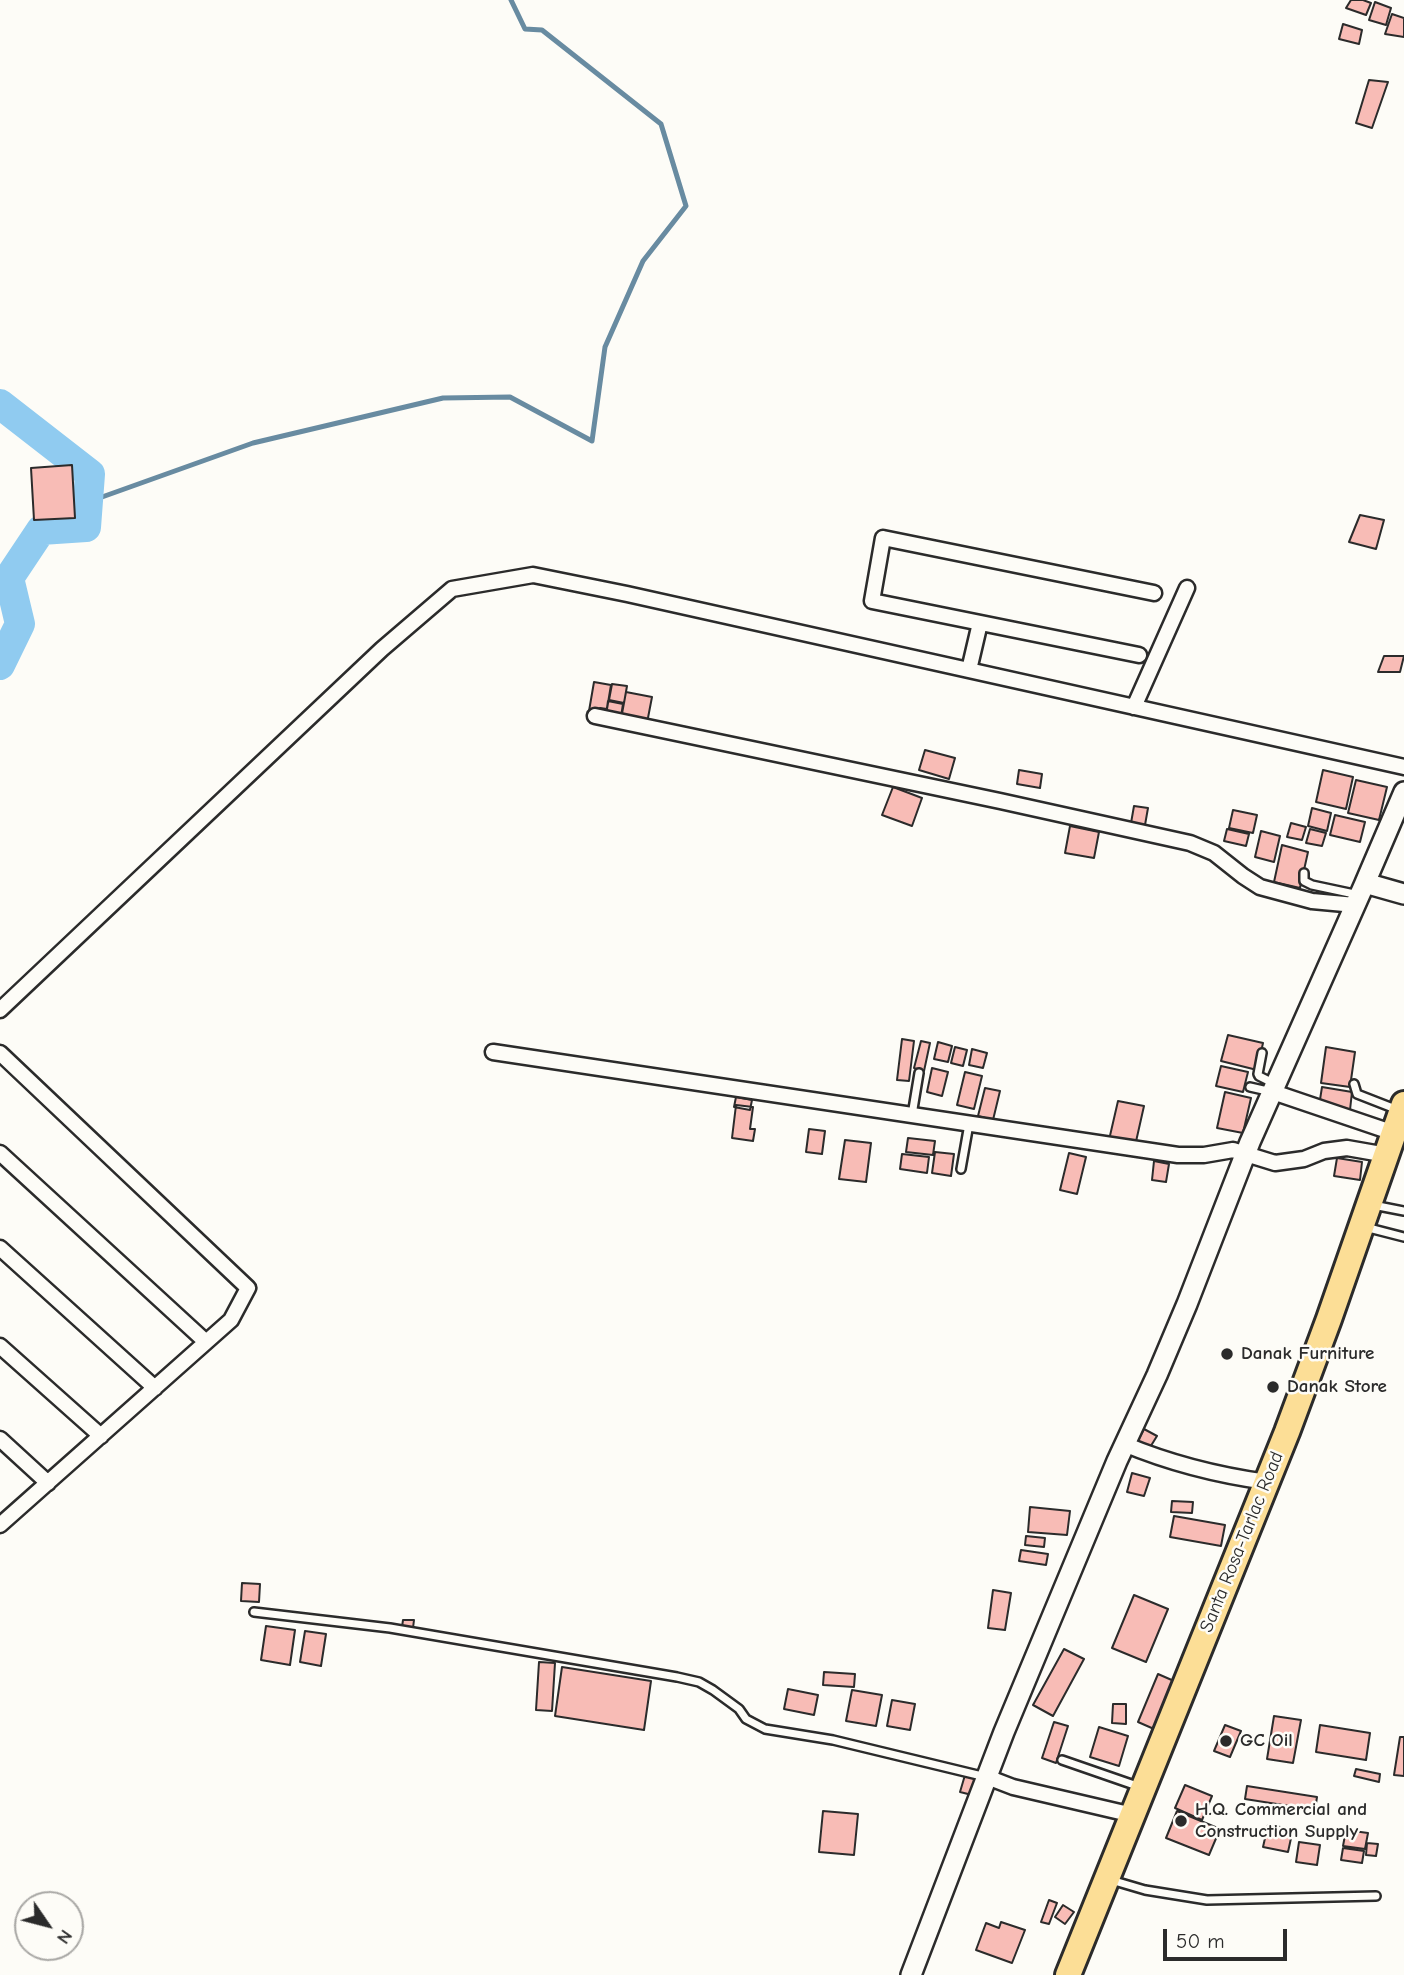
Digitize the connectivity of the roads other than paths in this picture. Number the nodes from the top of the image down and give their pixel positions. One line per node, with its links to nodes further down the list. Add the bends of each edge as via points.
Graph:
1 (1187, 588): 6 (street)
2 (1154, 593): 3 (street, via 883,538 872,601)
3 (980, 623): 4 (street); 5 (street)
4 (1139, 656)
5 (969, 670): 6 (street); 13 (street, via 533,575 452,589 382,649)
6 (1134, 707): 8 (street)
7 (595, 716): 12 (street, via 1190,843 1214,853 1260,887 1312,901)
8 (1404, 767)
9 (1404, 792): 12 (street)
10 (1304, 873): 12 (lane, via 1304,881 1312,885)
11 (1404, 894): 12 (street)
12 (1360, 895): 20 (street)
13 (0, 1010)
14 (494, 1052): 21 (street)
15 (0, 1053): 31 (street, via 248,1288 231,1320)
16 (1262, 1053): 20 (lane, via 1259,1076)
17 (919, 1073): 21 (lane)
18 (1354, 1084): 23 (lane, via 1357,1094)
19 (1250, 1087): 20 (lane)
20 (1274, 1088): 23 (street); 25 (street)
21 (912, 1115): 22 (street)
22 (969, 1124): 25 (street, via 1178,1155); 26 (lane)
23 (1397, 1126): 25 (street, via 1347,1148 1304,1159 1275,1163); 28 (highway, Santa Rosa-Tarlac Road)
24 (0, 1153): 31 (street)
25 (1245, 1153): 36 (street, via 1187,1304)
26 (961, 1169)
27 (1404, 1211): 28 (lane)
28 (1365, 1215): 29 (lane); 37 (highway, Santa Rosa-Tarlac Road)
29 (1404, 1237)
30 (0, 1248): 33 (street)
31 (206, 1342): 33 (street)
32 (0, 1346): 34 (street)
33 (155, 1388): 34 (street)
34 (101, 1436): 38 (street)
35 (0, 1438): 38 (street)
36 (1124, 1444): 37 (street, via 1189,1468); 42 (street)
37 (1267, 1482): 43 (highway, Santa Rosa-Tarlac Road)
38 (48, 1483): 39 (street)
39 (0, 1525)
40 (254, 1612): 42 (lane, via 390,1628 677,1677 713,1689 765,1730 833,1740)
41 (1062, 1760): 43 (lane)
42 (986, 1777): 44 (street); 47 (street)
43 (1144, 1789): 44 (highway, Santa Rosa-Tarlac Road)
44 (1133, 1815): 45 (highway, Santa Rosa-Tarlac Road)
45 (1107, 1879): 46 (lane, via 1207,1900); 48 (highway, Santa Rosa-Tarlac Road)
46 (1376, 1896)
47 (911, 1975)
48 (1068, 1975)

